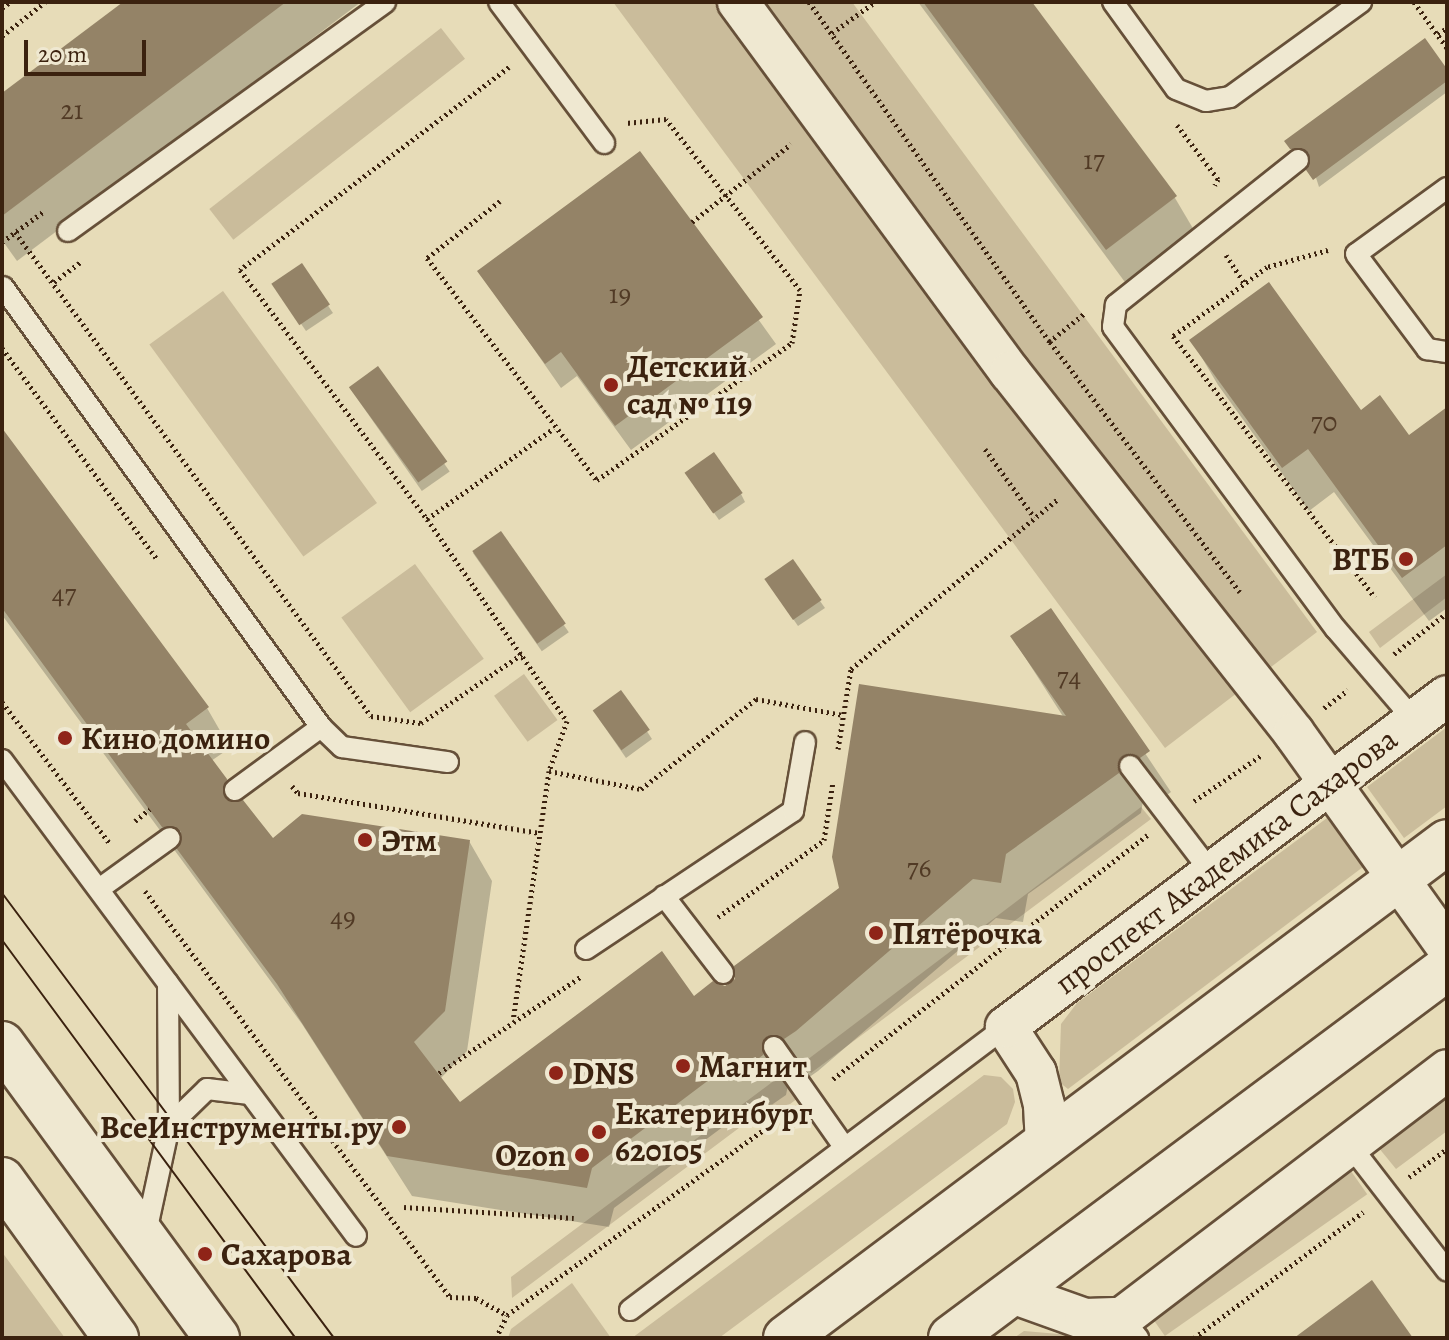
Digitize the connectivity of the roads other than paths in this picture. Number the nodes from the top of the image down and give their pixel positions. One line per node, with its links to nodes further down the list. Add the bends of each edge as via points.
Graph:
1 (385, 2): 9 (lane)
2 (499, 2): 6 (lane)
3 (738, 2): 19 (street, via 1010,372)
4 (1113, 2): 5 (lane, via 1176,89 1206,101 1230,97)
5 (1361, 2)
6 (604, 143)
7 (1298, 160): 13 (lane, via 1116,305 1113,327 1370,672)
8 (1447, 188): 11 (lane, via 1356,254 1427,349)
9 (68, 231)
10 (3, 287): 14 (lane)
11 (1447, 352)
12 (1447, 696): 13 (street, проспект Академика Сахарова)
13 (1414, 720): 19 (street, проспект Академика Сахарова)
14 (321, 727): 17 (lane, via 342,747); 20 (lane)
15 (805, 742): 26 (lane, via 793,811)
16 (2, 760): 25 (lane)
17 (448, 762)
18 (1130, 766): 23 (lane)
19 (1329, 784): 23 (street, проспект Академика Сахарова); 24 (street)
20 (235, 790)
21 (170, 838): 25 (lane)
22 (1447, 842): 24 (main road)
23 (1211, 872): 32 (street, проспект Академика Сахарова)
24 (1396, 879): 27 (street); 39 (main road)
25 (99, 889): 31 (lane)
26 (664, 896): 28 (lane); 30 (lane)
27 (1447, 947)
28 (586, 949)
29 (1447, 968): 45 (main road)
30 (723, 973)
31 (168, 983): 36 (lane); 37 (lane)
32 (1006, 1027): 39 (street, via 1036,1073); 40 (lane, проспект Академика Сахарова)
33 (2, 1044): 43 (main road)
34 (774, 1047): 40 (lane)
35 (1447, 1070): 38 (street)
36 (250, 1094): 37 (lane, via 207,1089); 42 (lane)
37 (169, 1126): 43 (lane)
38 (1349, 1144): 44 (lane); 47 (street)
39 (1046, 1145): 50 (main road)
40 (845, 1148): 46 (lane, проспект Академика Сахарова)
41 (2, 1180): 48 (main road)
42 (356, 1236)
43 (145, 1237): 49 (main road)
44 (1447, 1271)
45 (1012, 1293): 47 (street, via 1085,1319); 51 (main road)
46 (630, 1310)
47 (1130, 1328)
48 (116, 1338)
49 (217, 1338)
50 (786, 1338)
51 (951, 1338)

